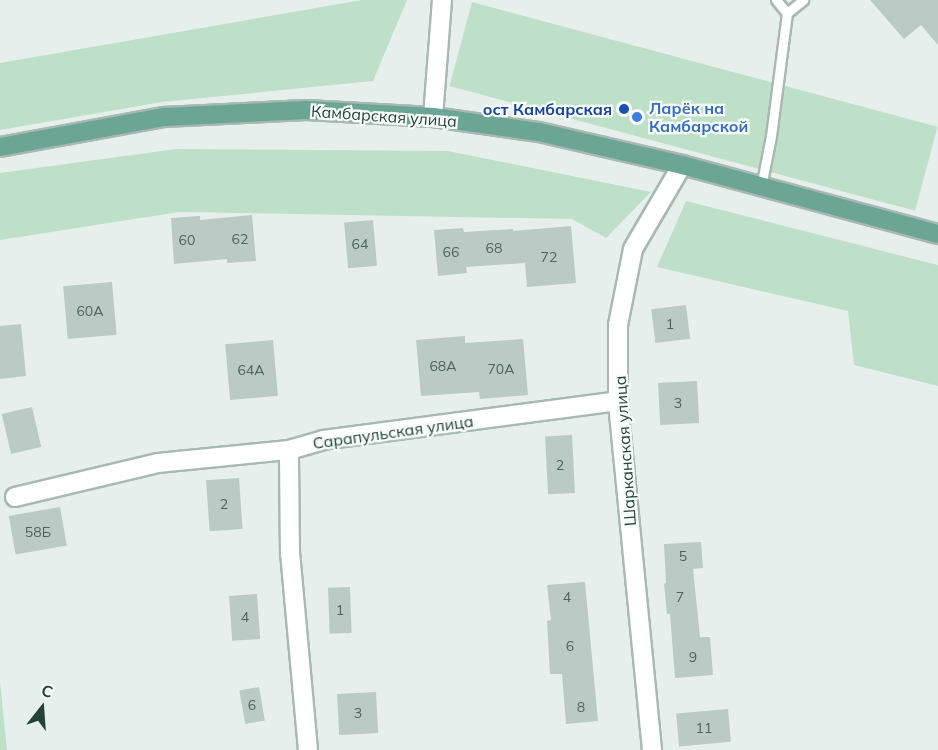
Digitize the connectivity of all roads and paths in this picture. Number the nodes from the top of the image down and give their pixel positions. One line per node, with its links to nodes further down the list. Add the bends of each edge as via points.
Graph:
1 (442, 0): 5 (street)
2 (776, 0): 4 (lane)
3 (803, 0): 4 (lane)
4 (787, 13): 8 (lane)
5 (433, 117): 6 (main road, Камбарская улица, via 306,110 164,117); 7 (main road, Камбарская улица, via 538,132)
6 (0, 147)
7 (682, 165): 8 (main road, Камбарская улица); 10 (street, Шарканская улица, via 633,249 618,326)
8 (761, 187): 9 (main road, Камбарская улица)
9 (938, 234)
10 (618, 401): 11 (street, Сарапульская улица, via 323,440); 14 (street, Шарканская улица)
11 (289, 450): 12 (street, via 158,463); 13 (street, Сарапульская улица, via 290,554)
12 (15, 497)
13 (308, 750)
14 (652, 750)

